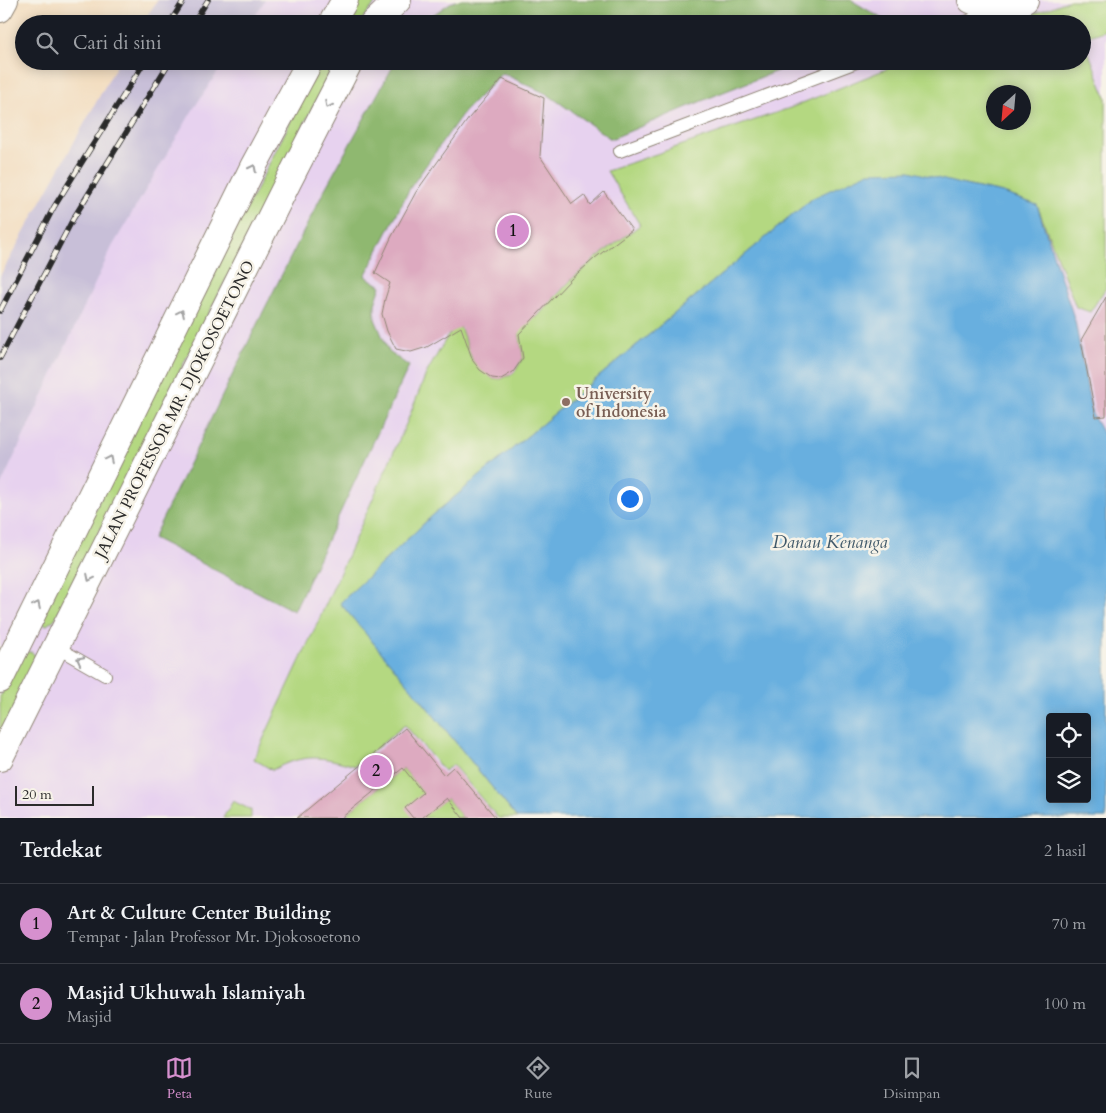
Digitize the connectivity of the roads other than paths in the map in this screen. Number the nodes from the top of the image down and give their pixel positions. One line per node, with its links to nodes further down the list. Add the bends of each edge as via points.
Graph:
1 (5, 0): 6 (street)
2 (345, 0): 8 (street)
3 (398, 0): 9 (street)
4 (970, 0): 7 (street)
5 (1024, 0): 7 (street)
6 (0, 9)
7 (996, 11): 10 (lane)
8 (336, 15)
9 (382, 15)
10 (985, 15)
11 (305, 70): 15 (street, JALAN PROFESSOR MR. DJOKOSOETONO, one-way to 11, via 253,168)
12 (345, 70): 16 (street, JALAN PROFESSOR MR. DJOKOSOETONO, one-way to 16)
13 (836, 70): 14 (lane)
14 (620, 151)
15 (25, 630): 16 (street); 18 (street, JALAN PROFESSOR MR. DJOKOSOETONO)
16 (56, 647): 17 (lane, one-way to 16); 19 (street, JALAN PROFESSOR MR. DJOKOSOETONO)
17 (105, 674)
18 (0, 680)
19 (0, 758)

